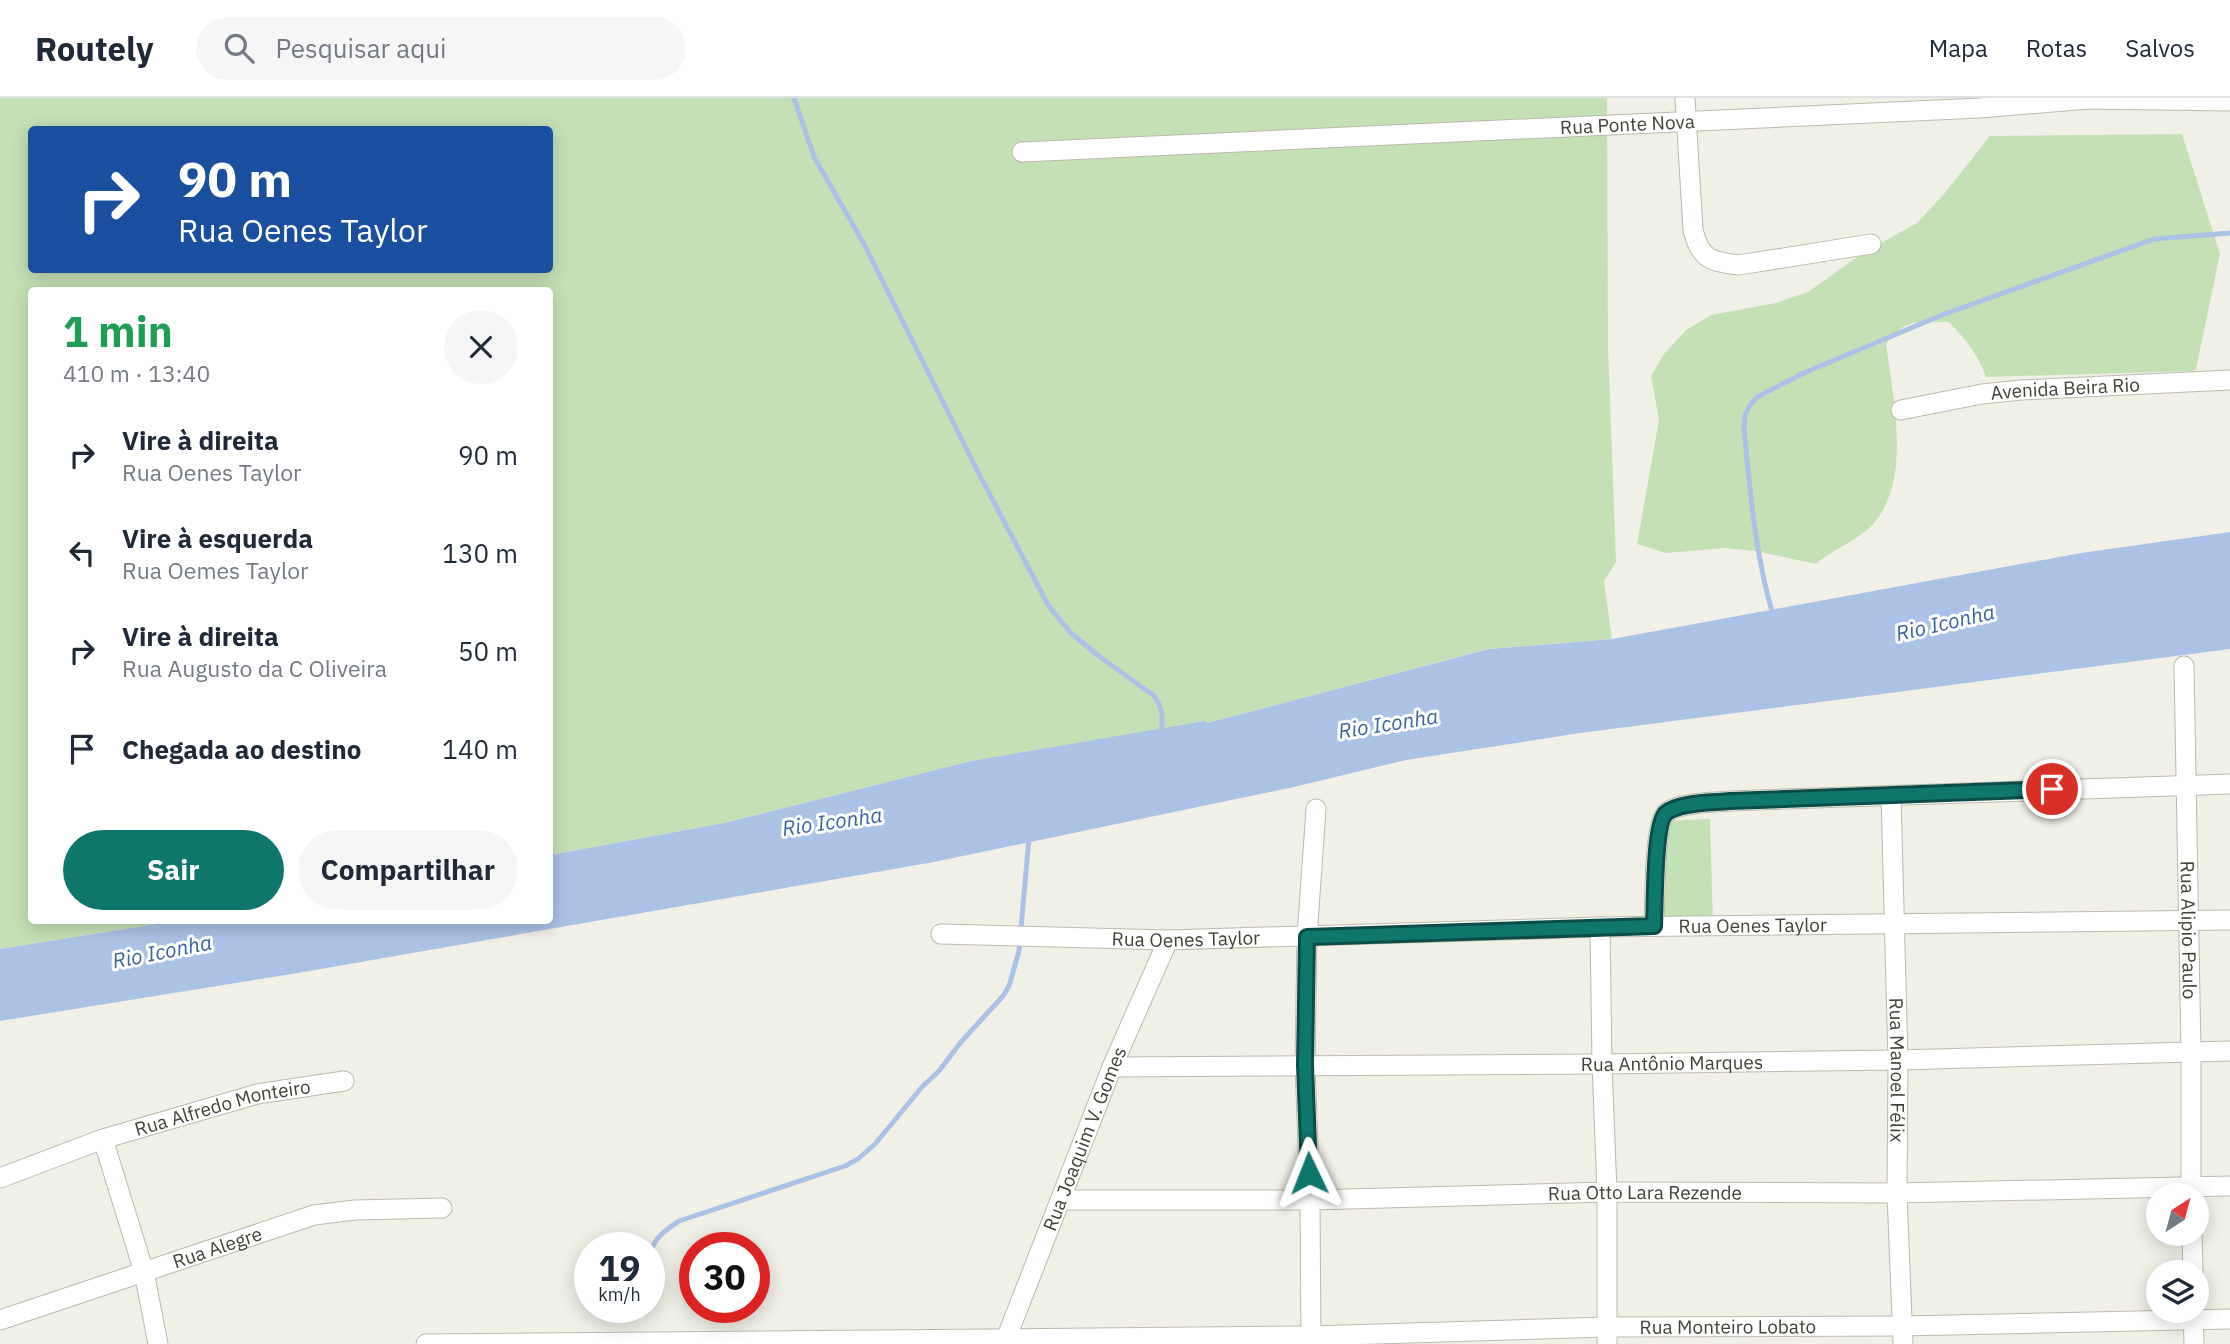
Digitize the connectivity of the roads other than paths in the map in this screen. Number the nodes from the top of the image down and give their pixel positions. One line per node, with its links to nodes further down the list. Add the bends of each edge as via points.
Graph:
1 (1685, 98): 4 (street)
2 (2230, 101): 3 (street, Rua Ponte Nova, via 2155,98)
3 (1980, 103): 4 (street, Rua Ponte Nova)
4 (1686, 121): 5 (street, Rua Ponte Nova); 6 (street, via 1693,230 1705,257 1739,265)
5 (1023, 152)
6 (1871, 244)
7 (2230, 380): 8 (street, Avenida Beira Rio, via 2021,390)
8 (1901, 410)
9 (2184, 666): 11 (street, Rua Alipio Paulo)
10 (2230, 784): 11 (street)
11 (2185, 786): 12 (street); 14 (street, Rua Alipio Paulo)
12 (1891, 795): 16 (street, Rua Manoel Félix); 18 (street, via 1730,801 1674,809 1665,814 1658,830)
13 (1316, 809): 20 (street)
14 (2188, 920): 15 (street, Rua Oenes Taylor); 16 (street, Rua Oenes Taylor); 22 (street, Rua Alipio Paulo)
15 (2230, 920)
16 (1896, 924): 18 (street, Rua Oenes Taylor); 24 (street, Rua Manoel Félix)
17 (1600, 926): 18 (street, Rua Oenes Taylor); 20 (street, Rua Oenes Taylor); 25 (street)
18 (1654, 926)
19 (941, 934): 21 (street, Rua Oenes Taylor)
20 (1307, 937): 21 (street, Rua Oenes Taylor); 26 (street)
21 (1168, 940): 27 (street, Rua Joaquim V. Gomes)
22 (2191, 1051): 23 (street, Rua Antônio Marques); 24 (street, Rua Antônio Marques); 31 (street, Rua Alipio Paulo)
23 (2230, 1051)
24 (1898, 1060): 25 (street, Rua Antônio Marques); 36 (street, Rua Manoel Félix)
25 (1602, 1064): 26 (street, Rua Antônio Marques); 35 (street)
26 (1305, 1065): 27 (street, Rua Antônio Marques); 38 (street)
27 (1112, 1067): 37 (street, Rua Joaquim V. Gomes)
28 (344, 1082): 29 (street, Rua Alfredo Monteiro, via 257,1094)
29 (103, 1139): 30 (street, Rua Alfredo Monteiro); 40 (street)
30 (0, 1178)
31 (2191, 1183)
32 (2230, 1186): 33 (street, Rua Otto Lara Rezende)
33 (2209, 1189)
34 (2146, 1191): 36 (street, Rua Otto Lara Rezende)
35 (1607, 1192): 36 (street, Rua Otto Lara Rezende); 38 (street, Rua Otto Lara Rezende); 47 (street)
36 (1897, 1193): 46 (street, Rua Manoel Félix)
37 (1061, 1200): 38 (street, Rua Otto Lara Rezende); 49 (street, Rua Joaquim V. Gomes)
38 (1310, 1200): 48 (street)
39 (442, 1208): 40 (street, Rua Alegre, via 314,1215)
40 (144, 1272): 44 (street, Rua Alegre); 51 (street)
41 (2209, 1317): 43 (street, Rua Monteiro Lobato)
42 (2146, 1318): 46 (street, Rua Monteiro Lobato)
43 (2230, 1319)
44 (0, 1320)
45 (2193, 1323): 53 (street)
46 (1903, 1335): 47 (street, Rua Monteiro Lobato)
47 (1607, 1336): 48 (street, Rua Monteiro Lobato)
48 (1311, 1340): 49 (street, Rua Monteiro Lobato)
49 (1012, 1341): 50 (street, Rua Monteiro Lobato)
50 (712, 1343): 52 (street, Rua Monteiro Lobato)
51 (158, 1344)
52 (426, 1344)
53 (2194, 1344)

